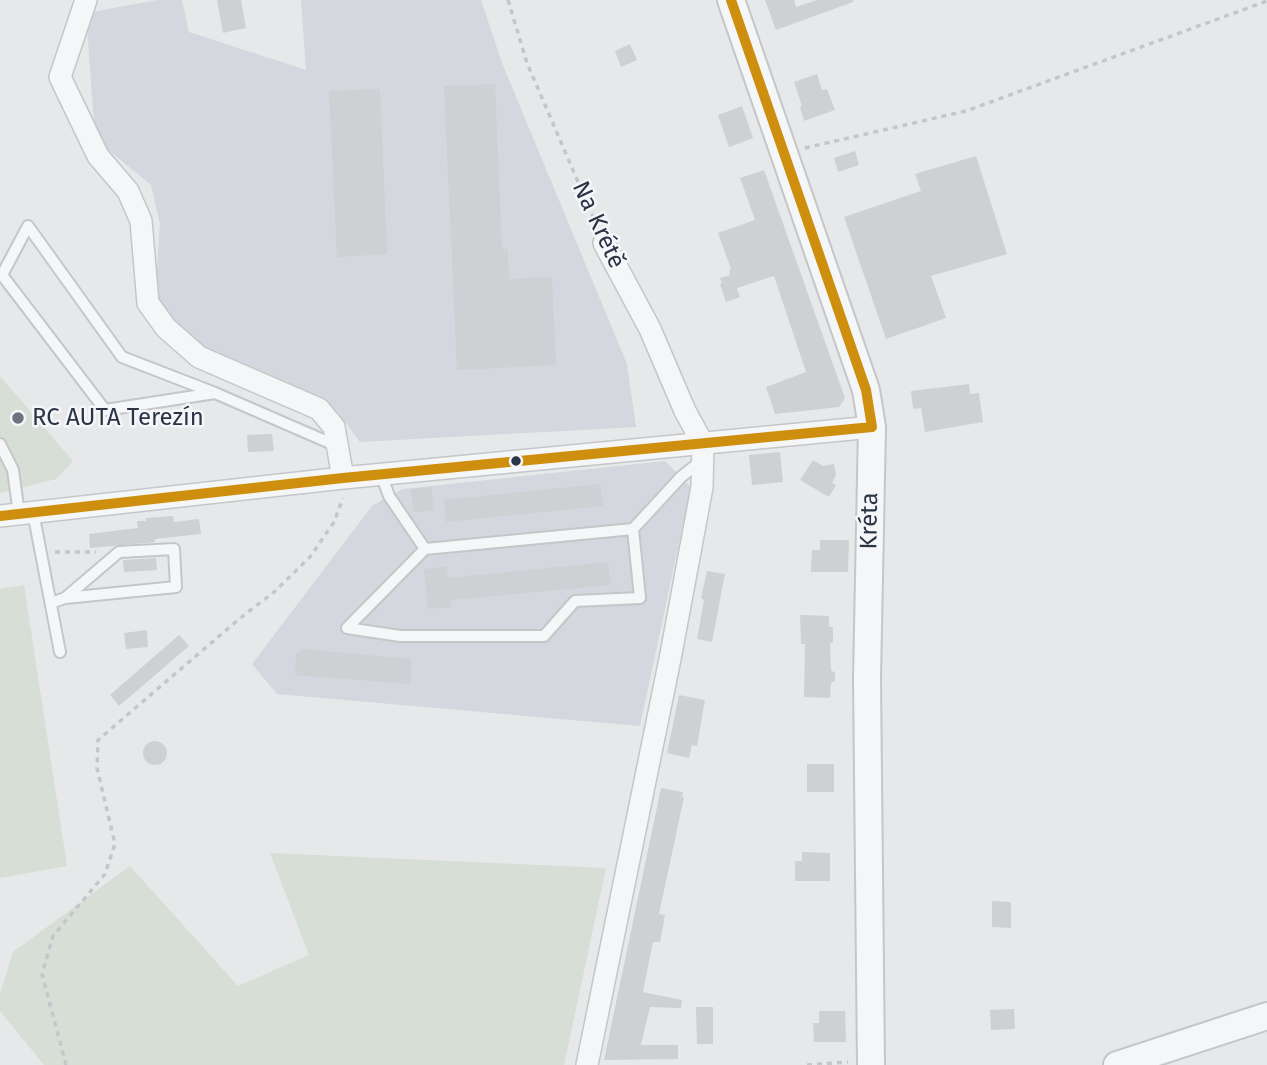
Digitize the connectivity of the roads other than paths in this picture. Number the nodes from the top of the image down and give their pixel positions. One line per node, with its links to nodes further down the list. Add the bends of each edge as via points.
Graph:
1 (86, 0): 7 (street, via 60,77 98,156 128,191 141,220 148,303 166,328 200,357 319,410 334,427)
2 (731, 0): 5 (street, Kréta, via 866,390)
3 (604, 243): 8 (street, Na Krétě, via 650,329)
4 (215, 393): 4 (lane, via 122,357 28,226 2,275 105,410); 7 (lane)
5 (872, 427): 8 (street); 18 (street, Kréta, via 867,678)
6 (0, 444): 11 (lane, via 13,470)
7 (337, 446): 10 (street)
8 (702, 452): 9 (street); 12 (lane); 19 (street, via 702,486 671,654)
9 (381, 474): 10 (street); 13 (lane, via 388,496)
10 (343, 478): 11 (street)
11 (17, 514): 15 (lane, via 40,552)
12 (633, 529): 13 (lane); 13 (lane, via 640,598 575,601 544,636 400,636 347,628)
13 (425, 549)
14 (65, 598): 14 (lane, via 119,552 174,549 176,587); 15 (lane)
15 (51, 603): 16 (lane)
16 (60, 652)
17 (1267, 1016): 20 (street)
18 (871, 1063)
19 (587, 1065)
20 (1116, 1065)

